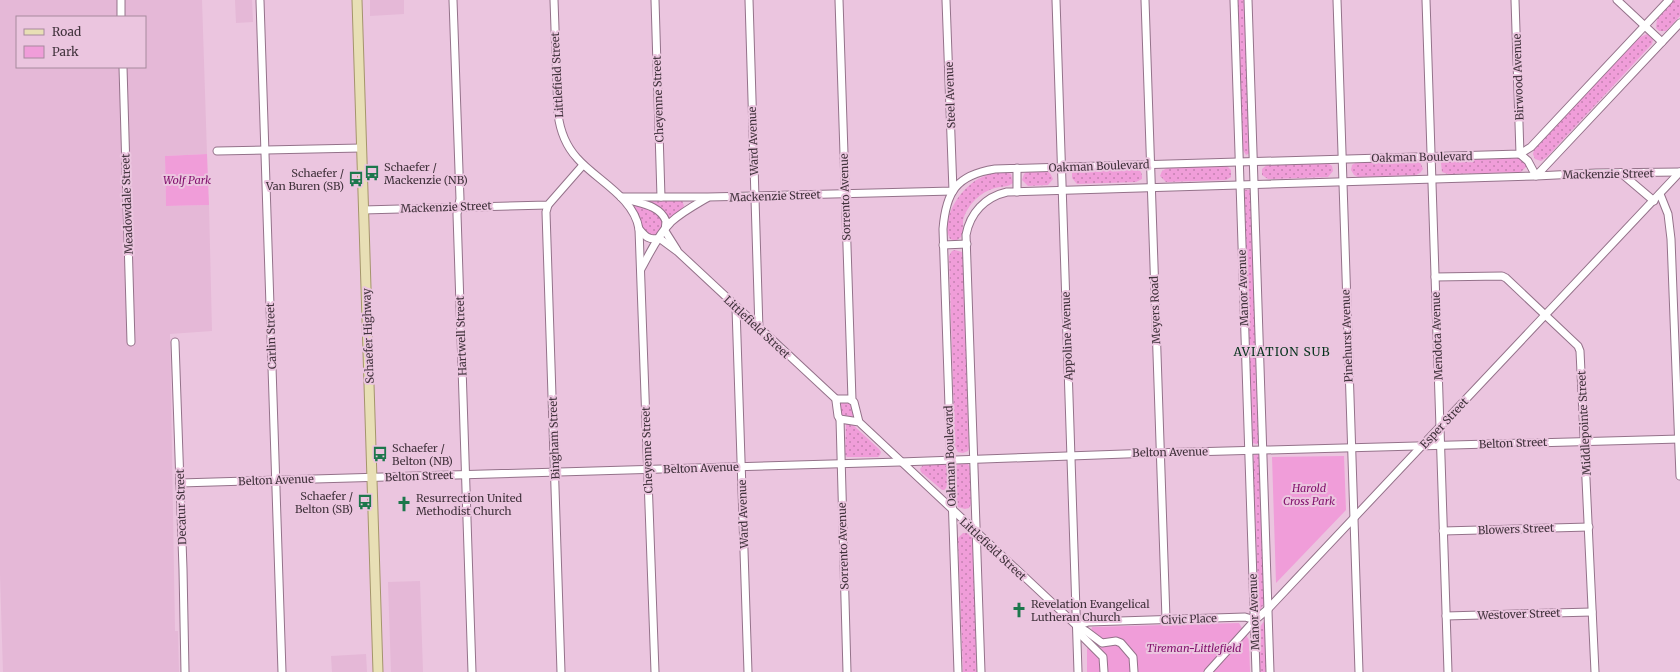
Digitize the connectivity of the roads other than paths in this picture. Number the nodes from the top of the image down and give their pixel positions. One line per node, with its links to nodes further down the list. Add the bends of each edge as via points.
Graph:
1 (121, 0): 19 (street)
2 (357, 0): 24 (main road, Schaefer Highway)
3 (453, 0): 55 (street, Hartwell Street, via 460,199)
4 (554, 0): 33 (street, Littlefield Street, via 559,120 567,143)
5 (654, 0): 51 (street, Cheyenne Street)
6 (749, 0): 49 (street, Ward Avenue)
7 (839, 0): 47 (street, Sorrento Avenue)
8 (946, 0): 44 (street, Steel Avenue)
9 (1056, 0): 34 (street, Appoline Avenue)
10 (1145, 0): 32 (street, Meyers Road)
11 (1234, 0): 31 (street, Manor Avenue)
12 (1248, 0): 30 (street, Manor Avenue)
13 (1337, 0): 29 (street, Pinehurst Avenue)
14 (1426, 0): 28 (street, Mendota Avenue)
15 (1515, 0): 27 (street, Birwood Avenue)
16 (1617, 0): 21 (street)
17 (1669, 0): 21 (street)
18 (260, 1): 25 (street, Carlin Street)
19 (121, 16)
20 (1680, 23): 22 (street)
21 (1645, 26): 22 (street); 27 (street, via 1530,147)
22 (1662, 42): 38 (street)
23 (123, 68): 68 (street, Meadowdale Street)
24 (361, 148): 25 (street); 56 (main road, Schaefer Highway)
25 (265, 150): 26 (street); 94 (street, Carlin Street)
26 (217, 151)
27 (1520, 154): 28 (street, Oakman Boulevard); 38 (street, via 1528,161)
28 (1431, 156): 29 (street, Oakman Boulevard); 39 (street, Mendota Avenue)
29 (1341, 159): 30 (street, Oakman Boulevard); 40 (street, Pinehurst Avenue)
30 (1253, 161): 31 (street, Oakman Boulevard); 41 (street, Manor Avenue)
31 (1239, 162): 32 (street, Oakman Boulevard); 42 (street, Manor Avenue)
32 (1150, 164): 34 (street, Oakman Boulevard); 43 (street, Meyers Road)
33 (583, 165): 50 (street, Littlefield Street); 54 (street)
34 (1061, 166): 35 (street, Oakman Boulevard); 45 (street, Appoline Avenue)
35 (1017, 168): 44 (street, Oakman Boulevard, via 977,173 964,180); 46 (street)
36 (1680, 172): 37 (street, Mackenzie Street); 48 (street, Esper Street)
37 (1621, 173): 38 (street, Mackenzie Street); 53 (street)
38 (1536, 176): 39 (street, Oakman Boulevard)
39 (1432, 180): 40 (street, Oakman Boulevard); 64 (street, Mendota Avenue)
40 (1342, 183): 41 (street, Oakman Boulevard); 79 (street, Pinehurst Avenue)
41 (1254, 185): 42 (street, Oakman Boulevard); 81 (street, Manor Avenue)
42 (1240, 186): 43 (street, Oakman Boulevard); 80 (street, Manor Avenue)
43 (1151, 188): 45 (street, Oakman Boulevard); 82 (street, Meyers Road)
44 (953, 191): 47 (street, Mackenzie Street); 61 (street, Oakman Boulevard, via 944,211)
45 (1062, 191): 46 (street, Oakman Boulevard); 83 (street, Appoline Avenue)
46 (1017, 192): 60 (street, Oakman Boulevard, via 998,194 981,205 969,224)
47 (844, 194): 49 (street, Mackenzie Street); 70 (street, Sorrento Avenue)
48 (1660, 194): 53 (street, Esper Street); 75 (street, via 1668,214 1671,239)
49 (755, 196): 52 (street, Mackenzie Street); 67 (street, Ward Avenue)
50 (621, 197): 51 (street, Mackenzie Street); 57 (street, Littlefield Street, via 637,221); 58 (street, Littlefield Street, via 661,212 666,221)
51 (661, 197): 52 (street, Mackenzie Street)
52 (708, 198): 58 (street, via 676,217)
53 (1654, 201): 66 (street, Esper Street)
54 (548, 204): 55 (street, Mackenzie Street); 90 (street, Bingham Street, via 546,212)
55 (458, 207): 56 (street, Mackenzie Street); 91 (street, Hartwell Street)
56 (363, 210): 93 (main road, Schaefer Highway)
57 (639, 229): 59 (street, Littlefield Street, via 650,239); 63 (street, Cheyenne Street)
58 (665, 231): 59 (street); 62 (street, Littlefield Street)
59 (658, 238): 62 (street, Littlefield Street); 63 (street)
60 (967, 244): 61 (street); 84 (street, Oakman Boulevard)
61 (943, 245): 85 (street, Oakman Boulevard)
62 (678, 252): 65 (street, Littlefield Street)
63 (641, 270): 89 (street, Cheyenne Street)
64 (1435, 277): 66 (street, Middlepointe Street, via 1502,276); 74 (street, Mendota Avenue)
65 (736, 308): 67 (street, Littlefield Street); 88 (street, Ward Avenue)
66 (1545, 315): 74 (street, Esper Street); 76 (street, Middlepointe Street, via 1578,346 1580,351)
67 (760, 330): 71 (street, Littlefield Street)
68 (131, 342)
69 (175, 342): 95 (street, Decatur Street)
70 (852, 396): 71 (street); 73 (street, Sorrento Avenue)
71 (836, 400): 72 (street, Sorrento Avenue)
72 (840, 419): 73 (street); 87 (street, Sorrento Avenue)
73 (859, 422): 86 (street, Littlefield Street)
74 (1440, 427): 77 (street, Mendota Avenue); 78 (street, Esper Street)
75 (1679, 439): 76 (street); 92 (street)
76 (1585, 441): 77 (street, Belton Street); 98 (street, Middlepointe Street)
77 (1440, 445): 78 (street, Belton Avenue); 99 (street, Mendota Avenue)
78 (1423, 446): 79 (street, Belton Avenue); 97 (street, Esper Street)
79 (1351, 448): 81 (street, Belton Avenue); 97 (street, Pinehurst Avenue)
80 (1249, 450): 81 (street, Belton Avenue); 82 (street, Belton Avenue); 105 (street, Manor Avenue)
81 (1263, 450): 101 (street, Manor Avenue)
82 (1160, 452): 83 (street, Belton Avenue); 104 (street, Meyers Road)
83 (1071, 455): 84 (street, Belton Avenue); 106 (street, Appoline Avenue)
84 (974, 458): 85 (street, Belton Avenue); 100 (street, Oakman Boulevard)
85 (950, 460): 86 (street, Belton Avenue); 96 (street, Oakman Boulevard)
86 (900, 462): 87 (street); 96 (street, Littlefield Street)
87 (841, 464): 88 (street, Belton Avenue); 114 (street, Sorrento Avenue)
88 (741, 467): 89 (street, Belton Avenue); 113 (street, Ward Avenue)
89 (648, 469): 90 (street, Belton Avenue); 112 (street, Cheyenne Street)
90 (555, 472): 91 (street, Belton Avenue); 111 (street, Bingham Street)
91 (465, 475): 93 (street, Belton Street); 110 (street, Hartwell Street)
92 (1680, 476)
93 (372, 478): 94 (street, Belton Avenue); 109 (main road, Schaefer Highway)
94 (276, 480): 95 (street, Belton Avenue); 108 (street, Carlin Street)
95 (180, 483): 107 (street, Decatur Street)
96 (952, 510): 100 (street, Littlefield Street); 115 (street, Oakman Boulevard)
97 (1354, 519): 101 (street, Esper Street); 123 (street, Pinehurst Avenue)
98 (1589, 527): 99 (street, Blowers Street); 102 (street, Middlepointe Street)
99 (1444, 531): 103 (street, Mendota Avenue)
100 (977, 534): 106 (street, Littlefield Street); 116 (street, Oakman Boulevard)
101 (1268, 609): 105 (street, Esper Street); 122 (street, Manor Avenue)
102 (1592, 612): 103 (street, Westover Street); 125 (street, Middlepointe Street)
103 (1446, 616): 124 (street, Mendota Avenue)
104 (1166, 619): 105 (street, Civic Place, via 1245,617); 106 (street, Civic Place, via 1088,622)
105 (1254, 620): 120 (street, Esper Street); 121 (street, Manor Avenue)
106 (1077, 626): 117 (street, Appoline Avenue); 118 (street, Littlefield Street, via 1083,637 1103,657); 119 (street, Littlefield Street, via 1102,644 1116,641 1121,643 1133,657)
107 (185, 672)
108 (282, 672)
109 (378, 672)
110 (472, 672)
111 (561, 672)
112 (655, 672)
113 (748, 672)
114 (847, 672)
115 (958, 672)
116 (981, 672)
117 (1078, 672)
118 (1104, 672)
119 (1134, 672)
120 (1208, 672)
121 (1256, 672)
122 (1270, 672)
123 (1359, 672)
124 (1448, 672)
125 (1595, 672)

